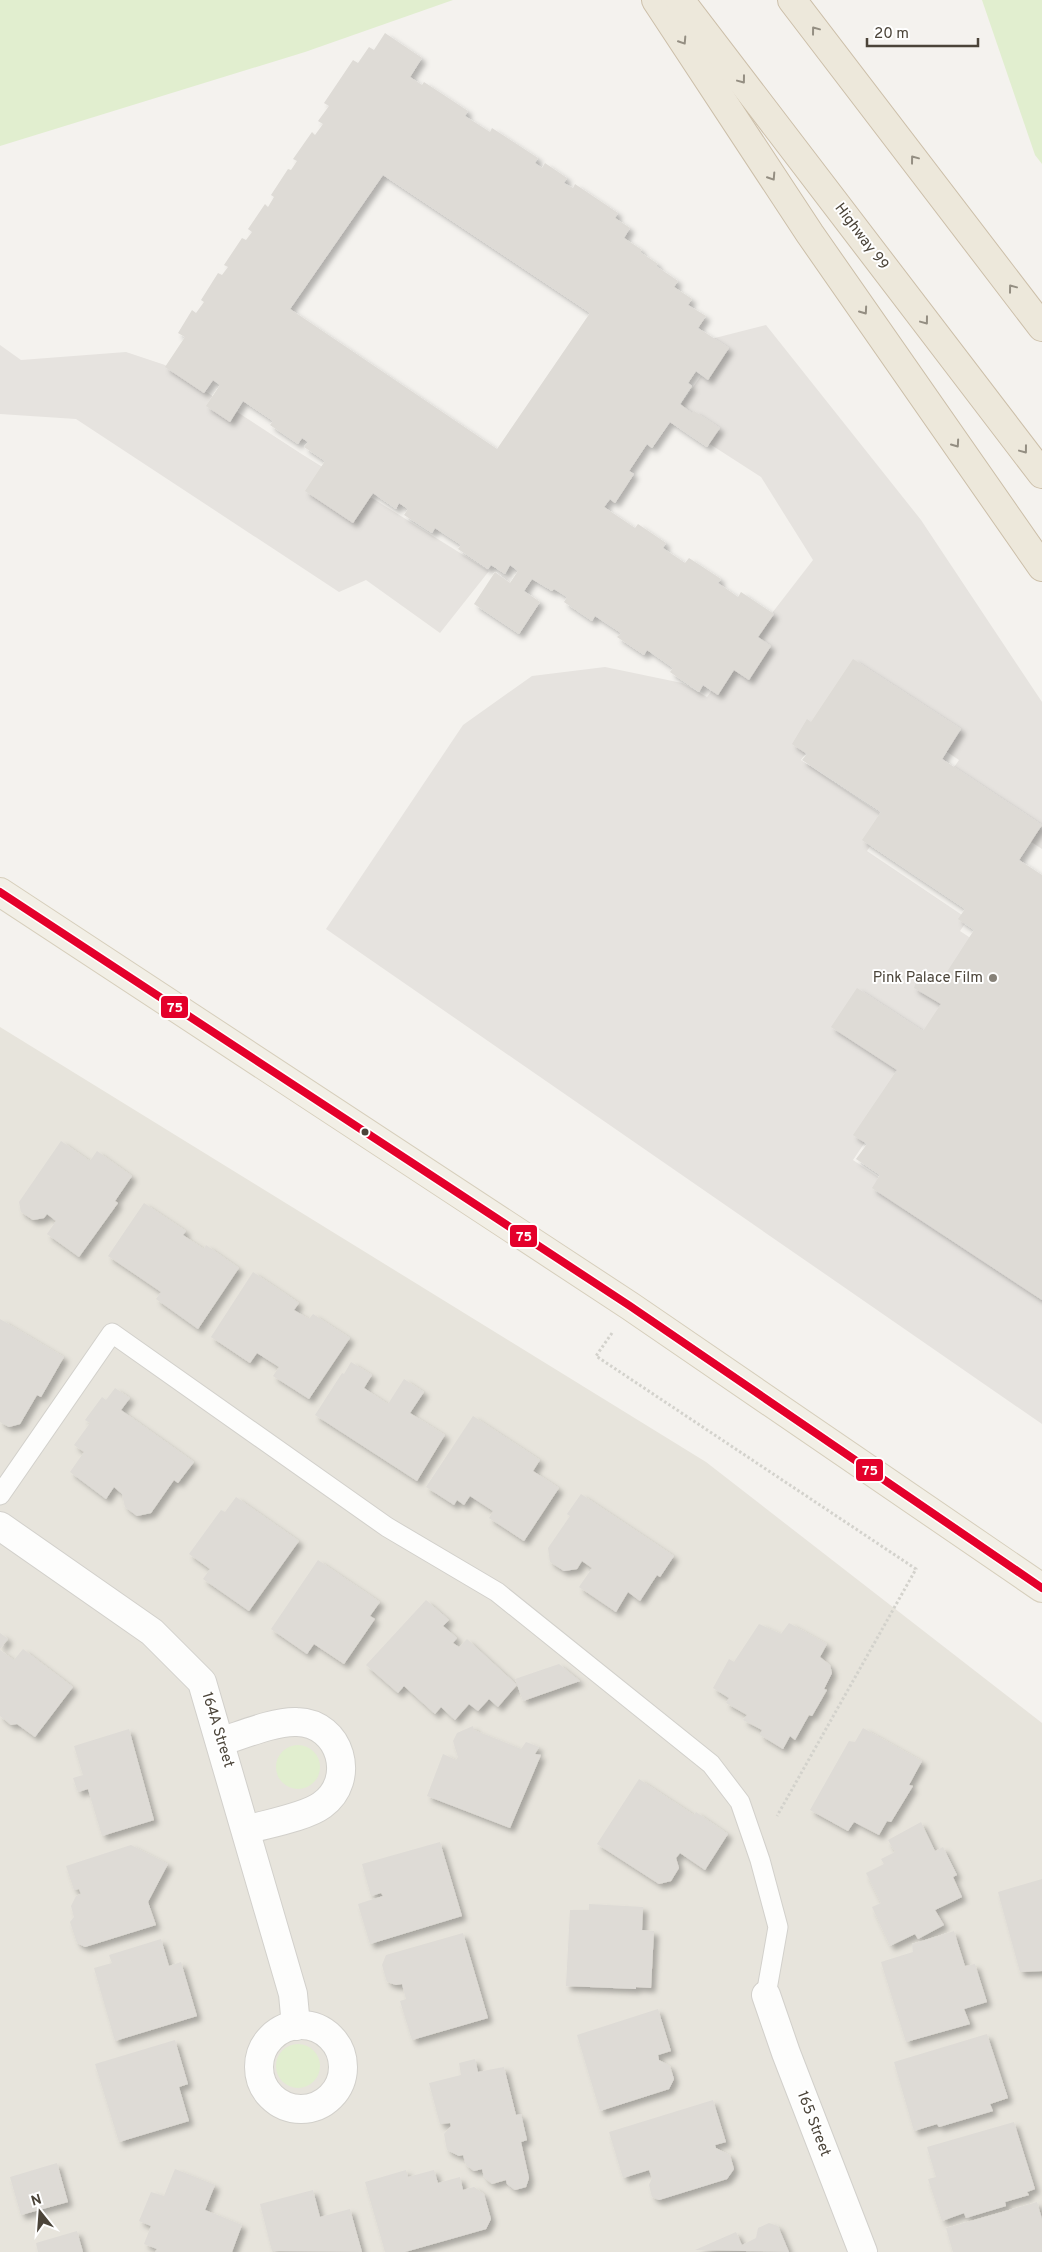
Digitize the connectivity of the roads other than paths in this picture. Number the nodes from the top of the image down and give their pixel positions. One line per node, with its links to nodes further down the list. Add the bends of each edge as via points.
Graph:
1 (656, 0): 6 (highway, one-way to 6, via 810,234)
2 (680, 0): 5 (highway, Highway 99, one-way to 5)
3 (792, 0): 4 (highway, one-way to 3)
4 (1042, 327)
5 (1042, 474)
6 (1042, 567)
7 (0, 892): 10 (main road, via 630,1306)
8 (0, 1496): 13 (lane, via 112,1333 387,1527 497,1592 711,1764 740,1802 778,1927)
9 (0, 1526): 11 (street, 164A Street, via 152,1632 202,1682)
10 (1042, 1588)
11 (220, 1742): 12 (street, 164A Street); 12 (street, via 297,1722 311,1724 324,1731 340,1754 342,1769 339,1783 322,1805)
12 (246, 1830): 14 (street, 164A Street, via 293,1994)
13 (766, 1995): 15 (street, 165 Street)
14 (296, 2026)
15 (863, 2252)

